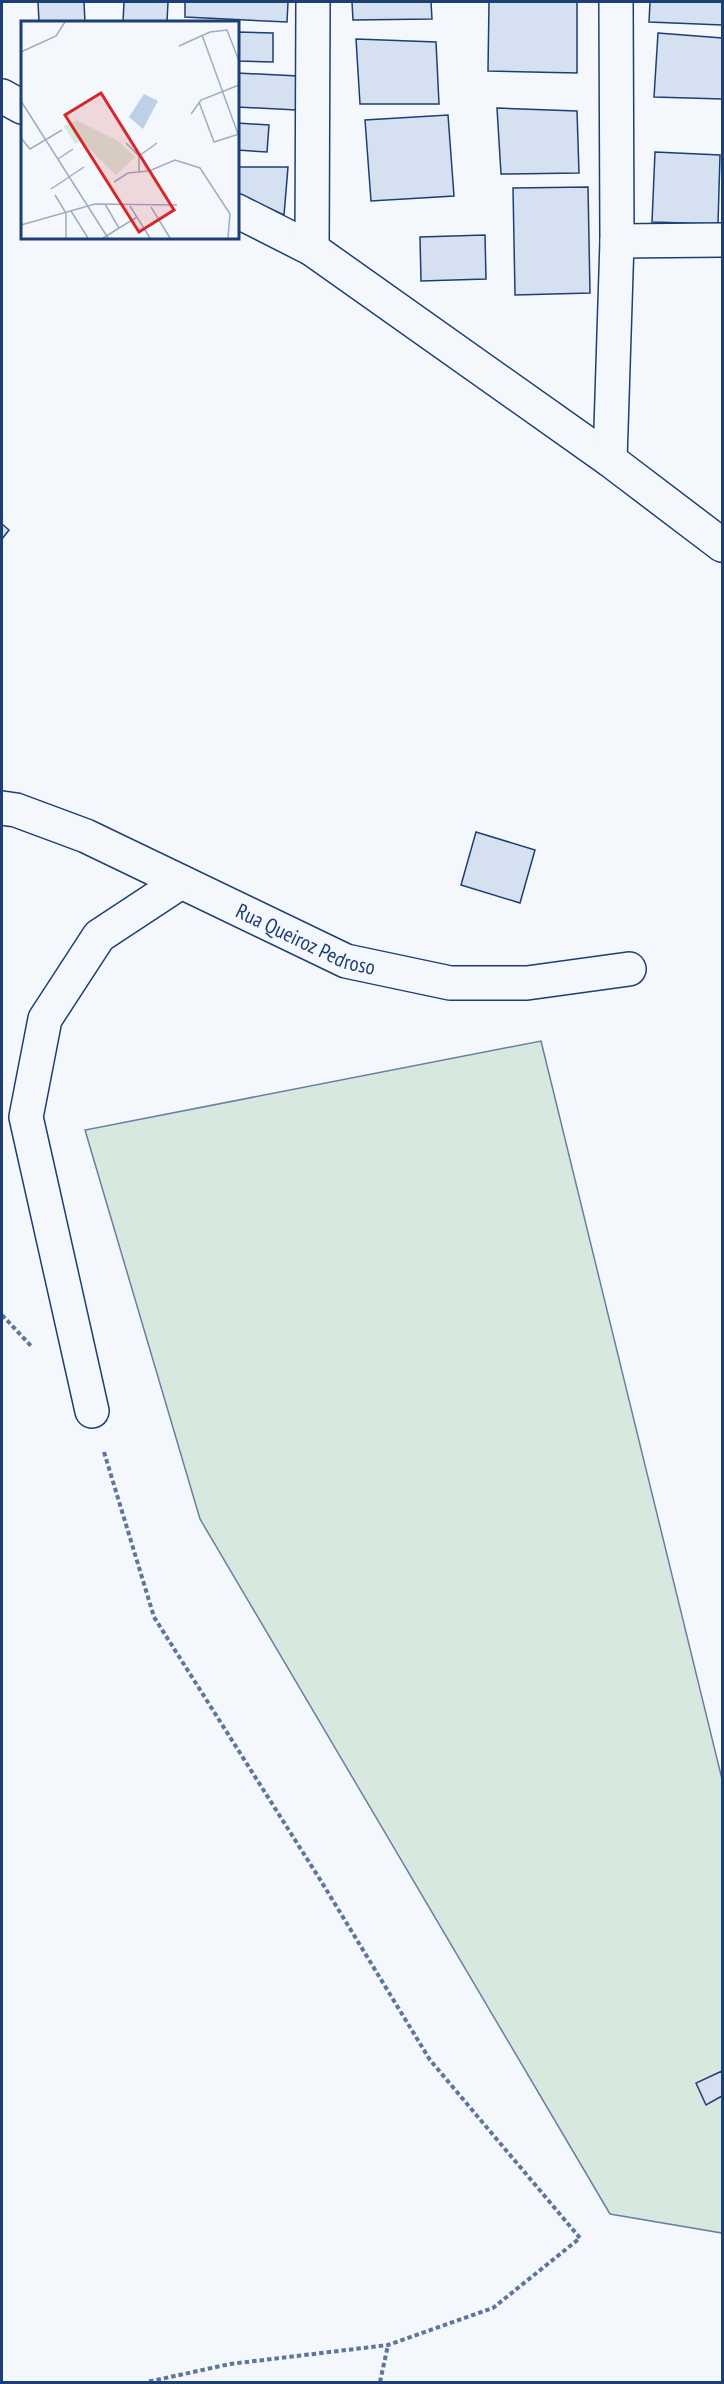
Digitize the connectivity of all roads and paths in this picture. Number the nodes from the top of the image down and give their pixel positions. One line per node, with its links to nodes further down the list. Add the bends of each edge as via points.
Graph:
1 (313, 2): 8 (street)
2 (616, 2): 7 (street)
3 (2, 96): 4 (street)
4 (21, 106)
5 (238, 212): 8 (street)
6 (723, 240): 7 (street)
7 (617, 241): 9 (street)
8 (312, 249): 9 (street)
9 (610, 460): 10 (street)
10 (723, 545)
11 (2, 808): 12 (street, Rua Queiroz Pedroso, via 86,836)
12 (181, 882): 13 (street, Rua Queiroz Pedroso, via 346,961 450,983 527,983); 14 (street, via 99,936 45,1019)
13 (629, 969)
14 (14, 1115): 17 (street)
15 (2, 1315): 16 (path)
16 (34, 1350)
17 (92, 1411): 18 (path, via 154,1617 430,2060 580,2238 493,2308)
18 (388, 2345): 19 (path, via 230,2364); 20 (path)
19 (147, 2382)
20 (380, 2382)

